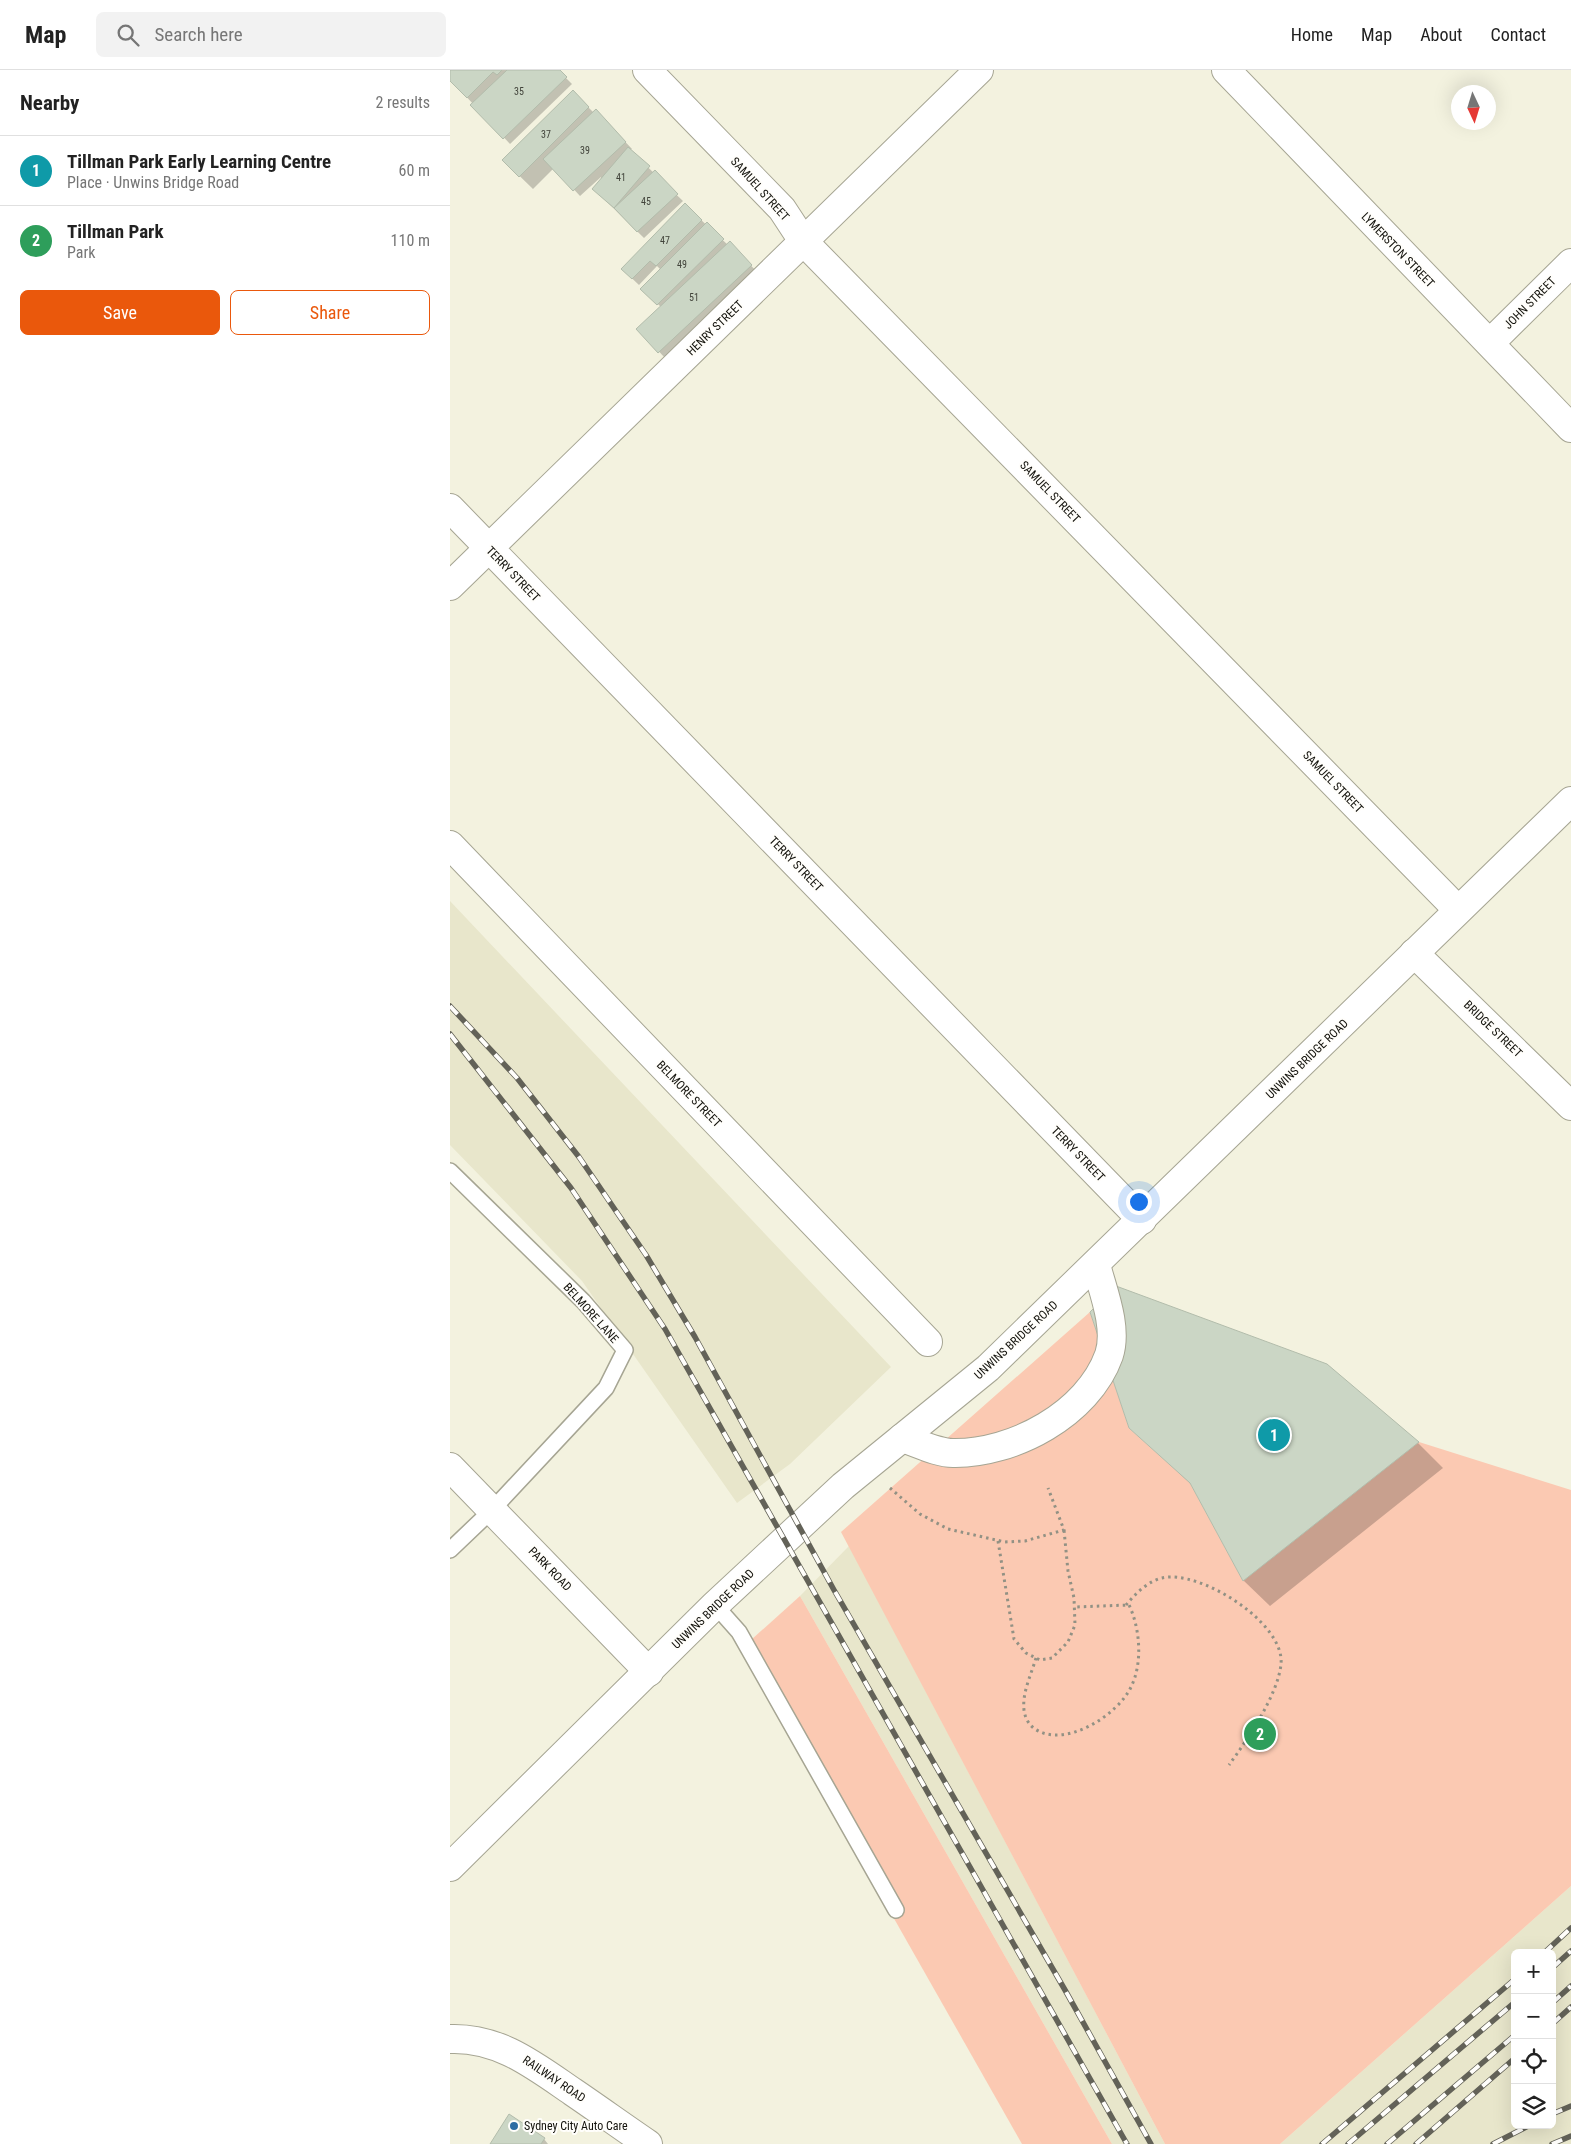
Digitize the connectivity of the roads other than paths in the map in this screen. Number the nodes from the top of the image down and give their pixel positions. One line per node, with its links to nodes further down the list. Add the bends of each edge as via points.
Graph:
1 (647, 70): 4 (street, SAMUEL STREET, via 782,209)
2 (979, 70): 4 (street, HENRY STREET)
3 (1226, 70): 6 (street, LYMERSTON STREET)
4 (804, 241): 9 (street, HENRY STREET); 13 (street, SAMUEL STREET)
5 (1571, 263): 6 (street, JOHN STREET)
6 (1490, 343): 7 (street, LYMERSTON STREET)
7 (1571, 428)
8 (450, 508): 9 (street, TERRY STREET)
9 (489, 548): 10 (street, HENRY STREET); 17 (street, TERRY STREET)
10 (450, 586)
11 (1571, 801): 13 (street, UNWINS BRIDGE ROAD)
12 (450, 845): 19 (street, BELMORE STREET)
13 (1458, 910): 14 (street, UNWINS BRIDGE ROAD)
14 (1414, 953): 15 (street, BRIDGE STREET); 17 (street, UNWINS BRIDGE ROAD)
15 (1571, 1106)
16 (450, 1171): 22 (lane, BELMORE LANE, via 583,1301 625,1350 606,1388)
17 (1142, 1220): 18 (street, UNWINS BRIDGE ROAD)
18 (1096, 1265): 20 (street, UNWINS BRIDGE ROAD, via 988,1368); 20 (street, via 1111,1320 1109,1354 1090,1387 1064,1414 1031,1436 993,1450 952,1453)
19 (928, 1342)
20 (902, 1438): 24 (street, UNWINS BRIDGE ROAD, via 843,1486)
21 (450, 1467): 22 (street, PARK ROAD)
22 (492, 1510): 23 (lane); 25 (street, PARK ROAD)
23 (450, 1550)
24 (715, 1605): 25 (street, UNWINS BRIDGE ROAD); 27 (lane, via 739,1632)
25 (649, 1672): 26 (street, UNWINS BRIDGE ROAD)
26 (450, 1868)
27 (896, 1910)
28 (450, 2039): 29 (street, RAILWAY ROAD, via 478,2040 507,2049)
29 (648, 2144)

